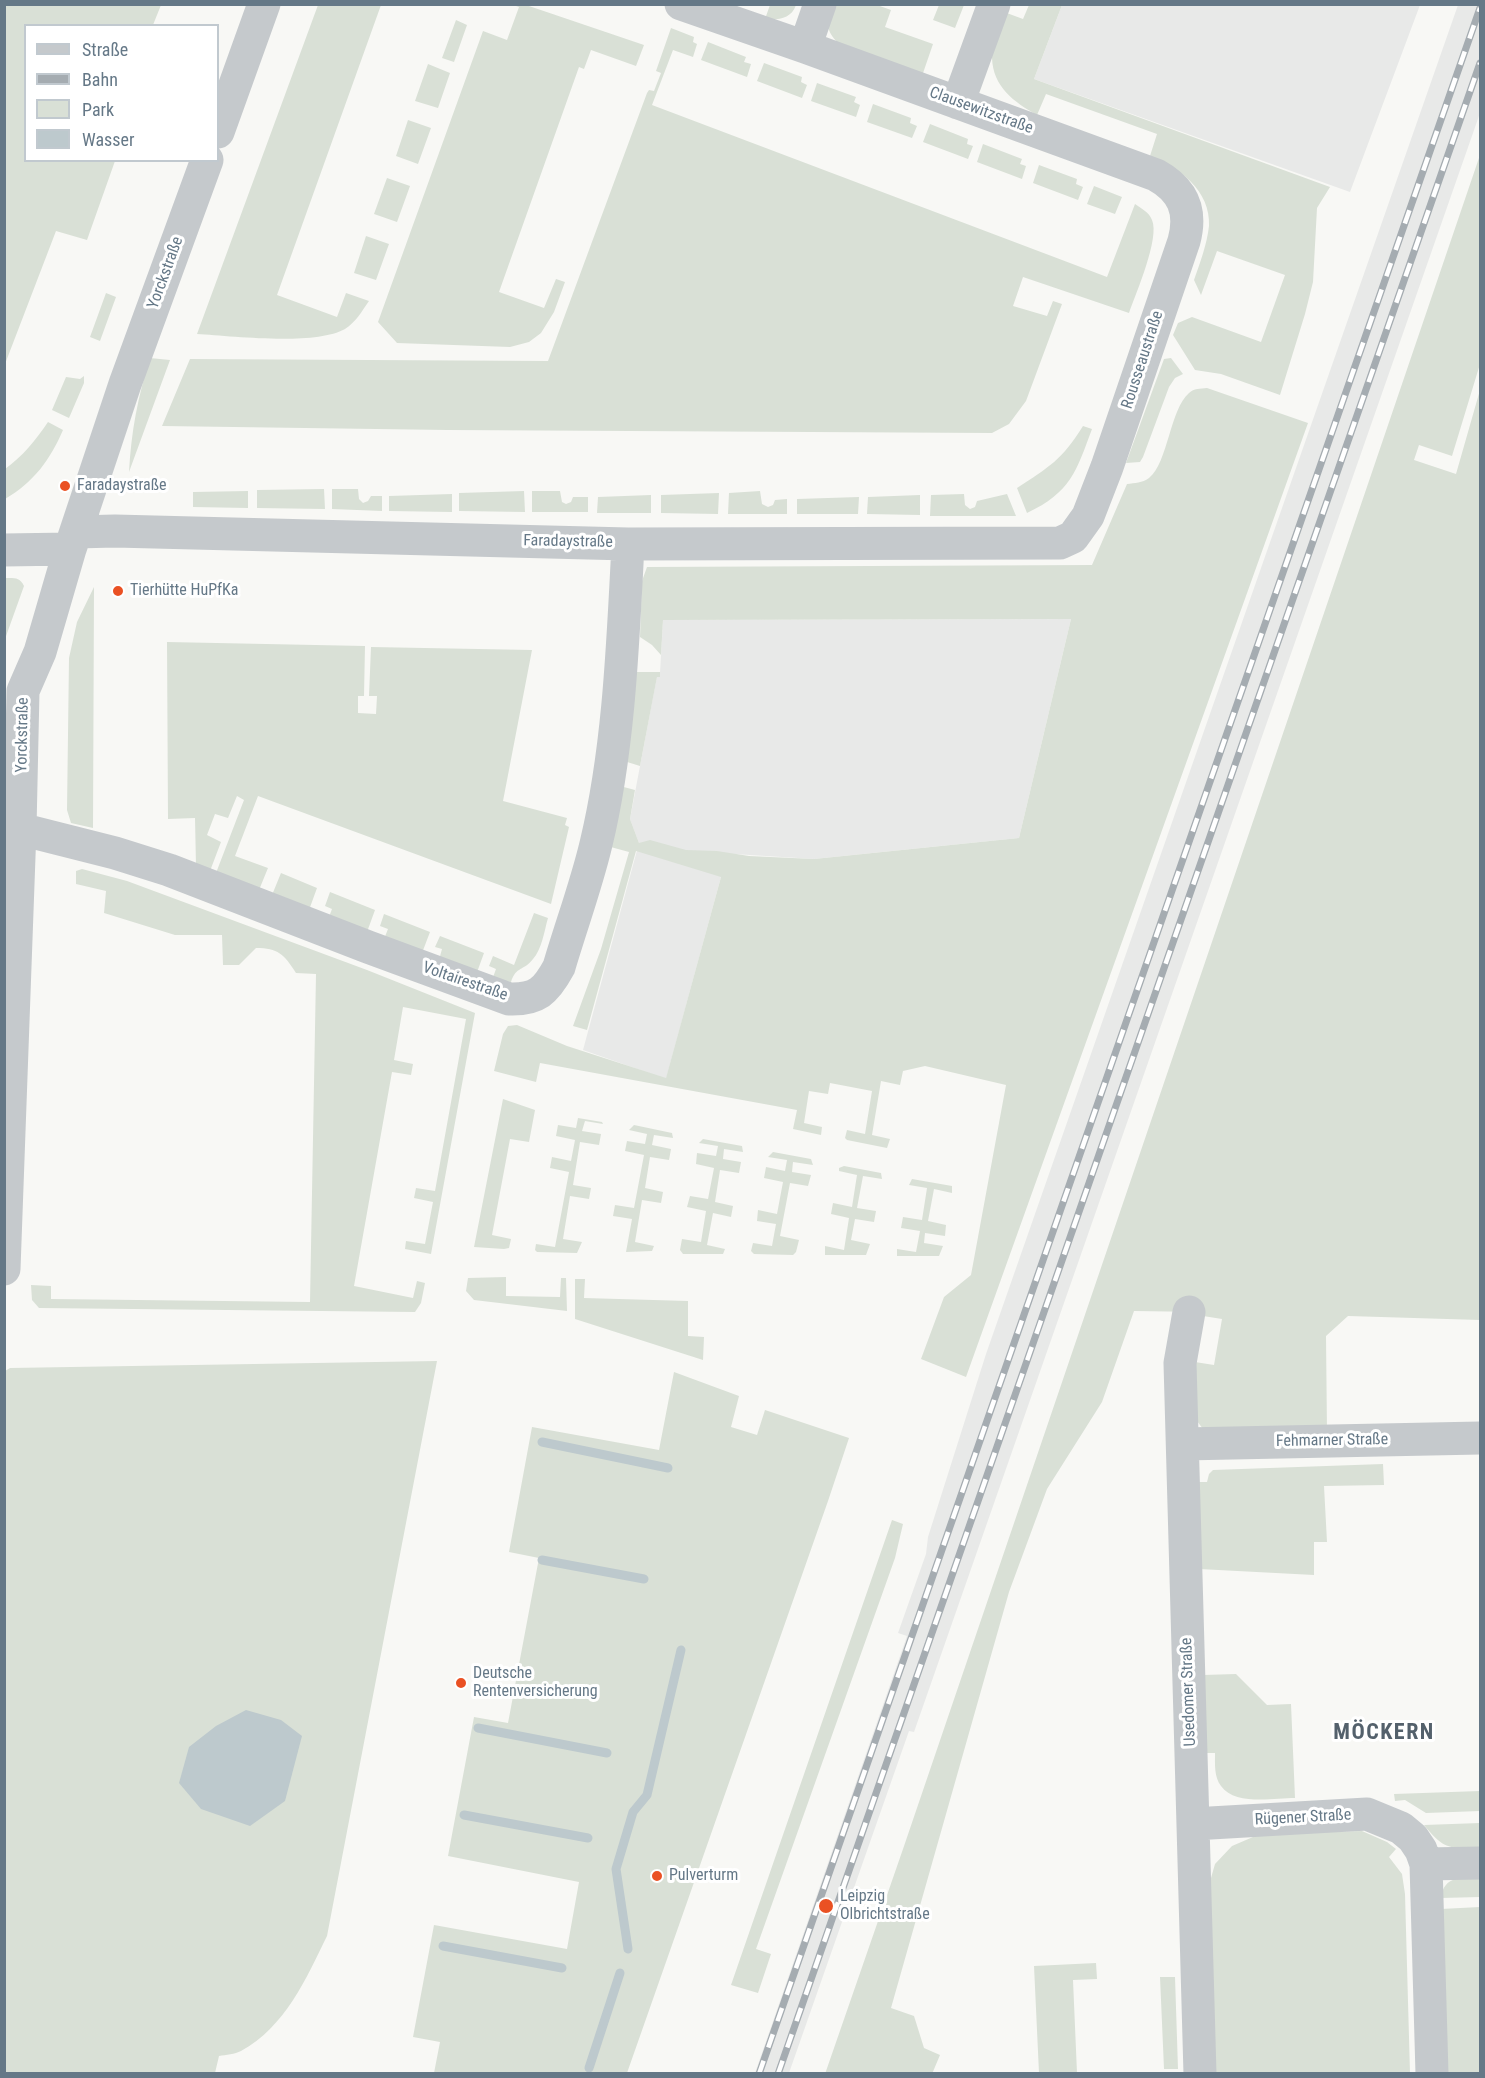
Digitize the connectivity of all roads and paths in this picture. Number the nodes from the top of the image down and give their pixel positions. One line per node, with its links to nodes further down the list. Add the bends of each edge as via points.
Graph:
1 (264, 4): 7 (street)
2 (681, 4): 5 (street, Clausewitzstraße)
3 (820, 4): 5 (street)
4 (994, 4): 6 (street)
5 (805, 47): 6 (street, Clausewitzstraße)
6 (958, 103): 9 (street, Clausewitzstraße)
7 (219, 129)
8 (206, 162): 10 (street, Yorckstraße)
9 (1156, 176): 11 (street, Rousseaustraße, via 1175,188 1188,217 1187,229 1088,516 1073,537)
10 (73, 540): 12 (street, Faradaystraße, via 116,531); 13 (street, Faradaystraße); 14 (street, Yorckstraße, via 40,652)
11 (1060, 543): 12 (street, Faradaystraße)
12 (628, 544): 15 (street, Voltairestraße, via 622,661 596,844 559,967 549,984 533,997 509,999 169,870)
13 (4, 550)
14 (14, 691): 15 (street, Yorckstraße)
15 (20, 829): 16 (street, Yorckstraße)
16 (5, 1269)
17 (1189, 1312): 19 (street, Usedomer Straße, via 1180,1363)
18 (1480, 1438): 19 (street, Fehmarner Straße)
19 (1183, 1444): 20 (street, Usedomer Straße)
20 (1193, 1824): 22 (street, Rügener Straße, via 1367,1814 1401,1828 1413,1838); 23 (street, Usedomer Straße)
21 (1480, 1863): 22 (street)
22 (1426, 1864): 24 (street, Rügener Straße)
23 (1200, 2073)
24 (1432, 2073)

